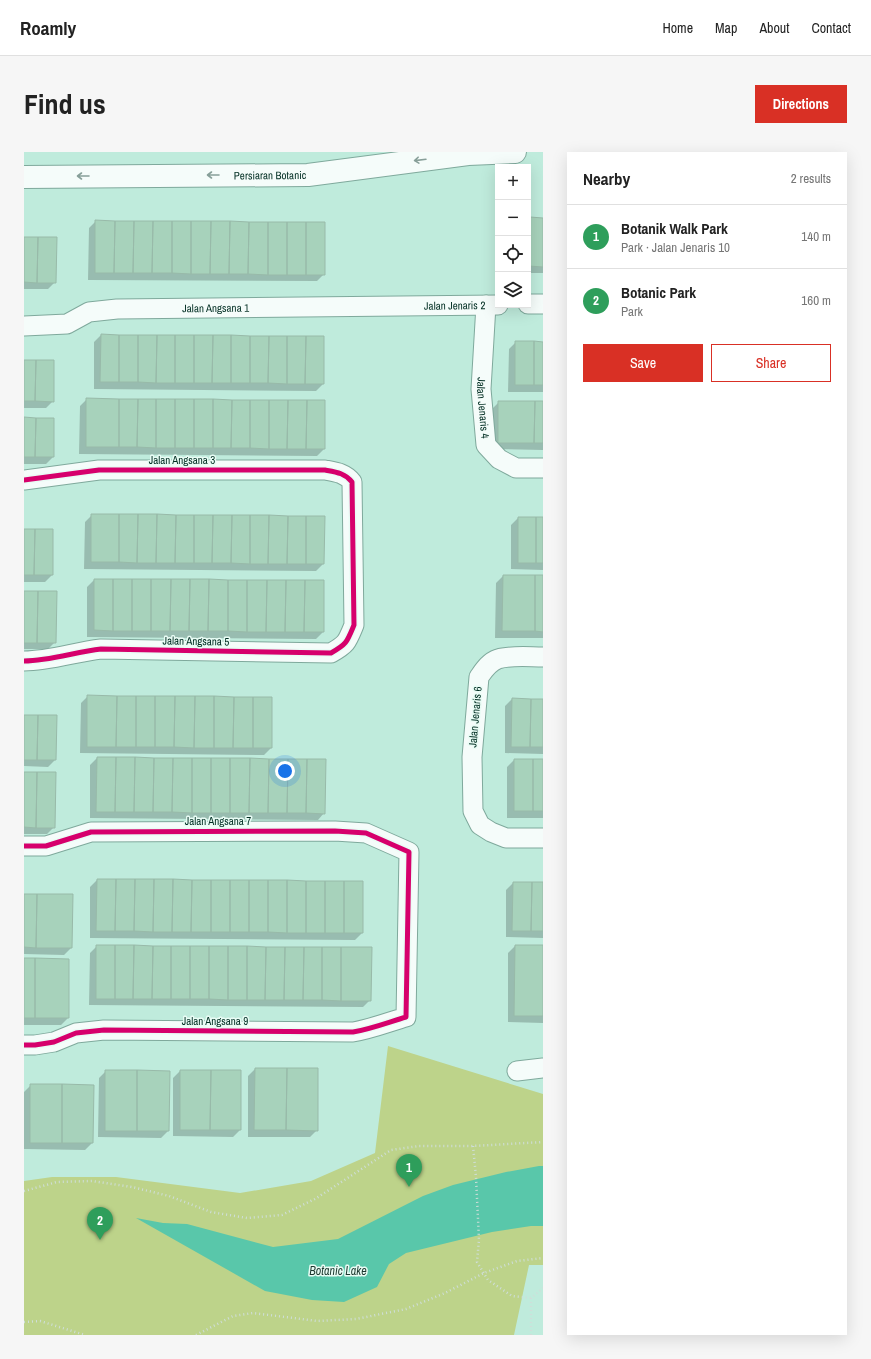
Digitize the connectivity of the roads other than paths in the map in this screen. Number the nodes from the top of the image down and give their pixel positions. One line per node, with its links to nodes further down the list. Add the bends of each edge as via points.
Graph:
1 (515, 152): 2 (main road, Persiaran Botanic, one-way to 2, via 468,154 308,175)
2 (24, 177)
3 (531, 304): 4 (street)
4 (543, 304)
5 (492, 305): 6 (street, Jalan Jenaris 2); 8 (street, Jalan Jenaris 4, via 481,389 486,445 499,459 516,468)
6 (411, 306): 7 (street, Jalan Angsana 1, via 117,309 90,312 67,324)
7 (24, 326)
8 (543, 468)
9 (24, 480): 10 (street, Jalan Angsana 3, via 99,470 340,472 352,482)
10 (354, 625): 12 (street, Jalan Angsana 5, via 348,640 331,653 101,649)
11 (543, 657): 13 (street, Jalan Jenaris 6, via 497,660 486,667 479,677 472,756 473,811 480,825 506,838)
12 (24, 661)
13 (543, 838)
14 (24, 846): 15 (street, Jalan Angsana 7, via 46,846 91,832 335,831 366,833 410,852)
15 (406, 1017): 16 (street, Jalan Angsana 9, via 353,1032 104,1030 76,1033 54,1042)
16 (24, 1045)
17 (543, 1068): 18 (street)
18 (517, 1071)

